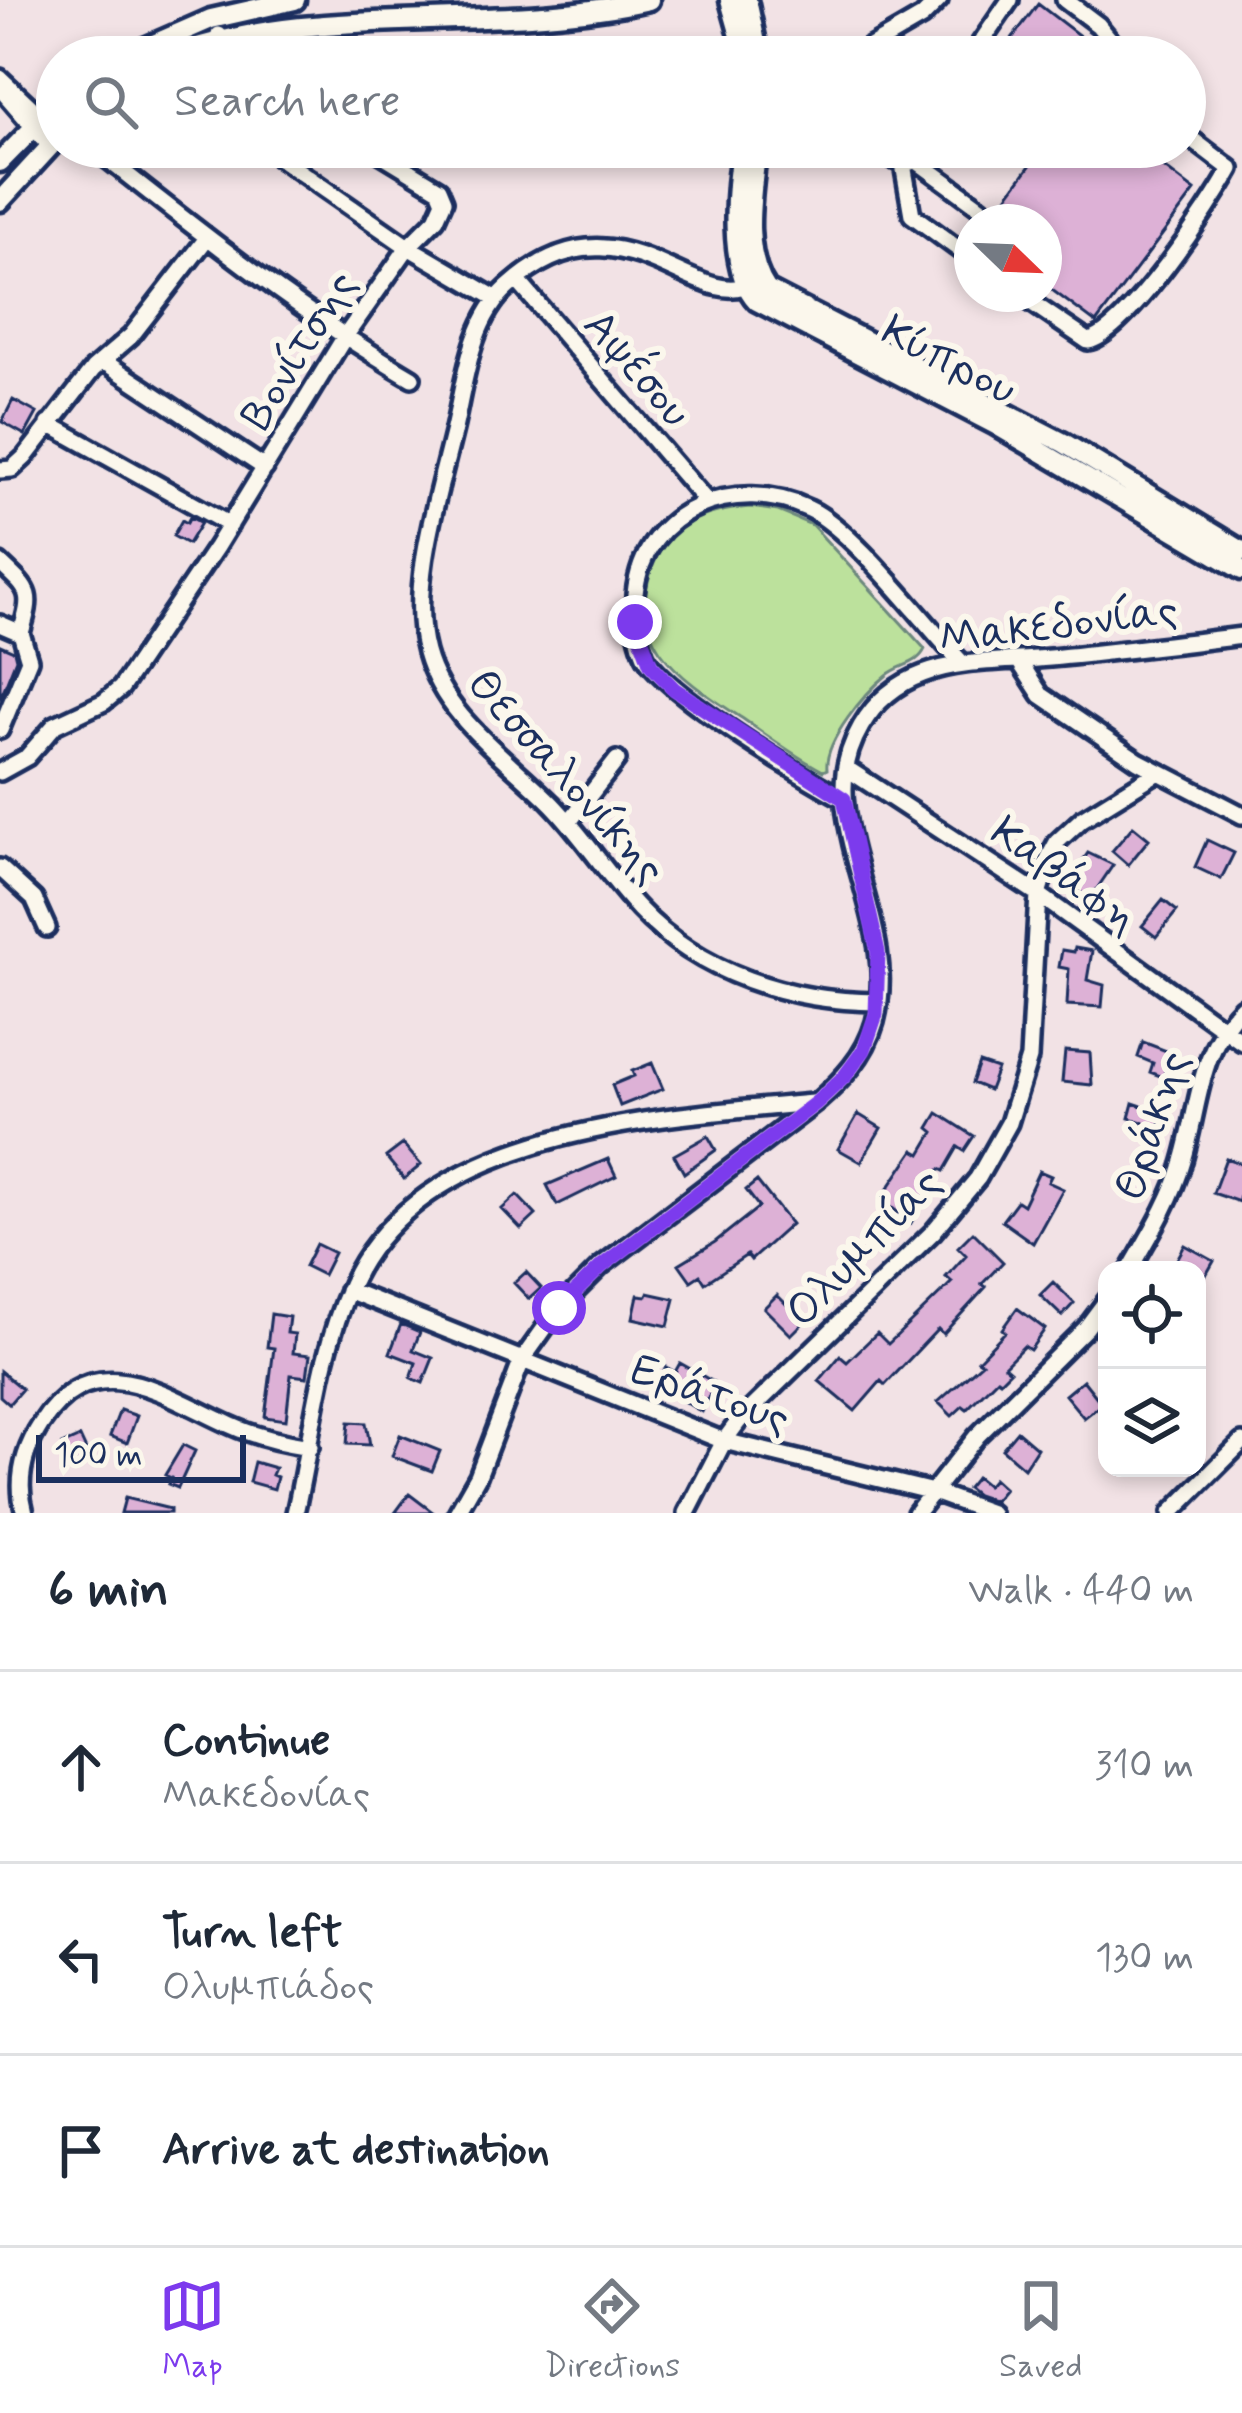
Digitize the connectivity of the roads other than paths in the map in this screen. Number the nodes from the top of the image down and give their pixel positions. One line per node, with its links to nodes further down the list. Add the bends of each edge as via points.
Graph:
1 (295, 0): 8 (main road)
2 (649, 0): 9 (main road, via 537,14 311,15)
3 (730, 0): 11 (main road)
4 (747, 0): 12 (main road)
5 (939, 0): 13 (street)
6 (1010, 0): 14 (street)
7 (1065, 0): 15 (street)
8 (264, 2): 10 (main road)
9 (219, 35)
10 (167, 36)
11 (745, 36)
12 (752, 36)
13 (889, 36)
14 (985, 36)
15 (1107, 36)
16 (0, 77): 18 (street)
17 (0, 88): 19 (street)
18 (36, 114)
19 (36, 117)
20 (36, 138): 23 (main road)
21 (36, 148): 31 (main road)
22 (1206, 150): 39 (street, via 1231,169 1128,316 1088,341)
23 (0, 163)
24 (119, 168): 33 (street)
25 (294, 168): 35 (street)
26 (405, 168): 35 (street, Βονίτσης, via 443,196 441,211)
27 (741, 168): 37 (main road, via 736,233)
28 (755, 168): 37 (main road)
29 (915, 168): 34 (street, via 912,215)
30 (929, 168): 32 (street)
31 (0, 201)
32 (976, 204)
33 (207, 238): 40 (street); 41 (street)
34 (954, 246)
35 (408, 247): 38 (street); 40 (street, Βονίτσης)
36 (517, 280): 37 (street, Θεσσαλονίκης, via 556,255 595,247 640,254 722,288); 38 (street, Θεσσαλονίκης); 46 (street, Αψέσου)
37 (753, 283): 48 (main road, Κύπρου, via 1064,442); 50 (main road, Κύπρου, via 757,301 773,311 1037,447)
38 (497, 299): 63 (street, Θεσσαλονίκης, via 471,356 436,506 423,638 452,704)
39 (1045, 312)
40 (344, 338): 42 (street); 44 (street, Βονίτσης)
41 (103, 361): 43 (street); 44 (street)
42 (412, 378)
43 (50, 424): 45 (street, via 17,465); 47 (street)
44 (265, 468): 47 (street, Βονίτσης)
45 (0, 470)
46 (707, 502): 55 (street, via 770,496 817,513); 61 (street, via 668,525 643,559 635,610 645,656 674,689)
47 (230, 525): 59 (street, Βονίτσης, via 113,697 55,724 27,757)
48 (1242, 551)
49 (0, 563): 52 (street, via 28,592)
50 (1242, 570)
51 (0, 624): 52 (street)
52 (21, 633): 56 (street, via 29,660)
53 (1242, 635): 54 (street, Μακεδονίας)
54 (1019, 661): 55 (street, Μακεδονίας); 60 (street, via 1041,695)
55 (962, 664): 58 (street, Μακεδονίας, via 885,694 862,723)
56 (0, 730)
57 (616, 760): 63 (street)
58 (846, 768): 61 (street, Μακεδονίας); 65 (street, Καβάφη)
59 (0, 772)
60 (1158, 772): 62 (street); 65 (street, Ολυμπίας, via 1066,832)
61 (844, 799): 67 (street, Μακεδονίας, via 877,936)
62 (1242, 814)
63 (568, 822): 67 (street, Θεσσαλονίκης, via 648,918 708,961 778,990)
64 (0, 868): 66 (street, via 34,899)
65 (1038, 894): 69 (street, Καβάφη); 76 (street, Ολυμπίας, via 1030,1058 995,1150 956,1208)
66 (47, 928)
67 (878, 1003): 71 (street, Μακεδονίας, via 864,1050)
68 (1242, 1006): 69 (street, Θράκης)
69 (1221, 1028): 70 (street, Καβάφη); 72 (street, Θράκης, via 1183,1164)
70 (1242, 1042)
71 (816, 1103): 73 (street, via 654,1120 487,1161 393,1222); 75 (street, Μακεδονίας, via 590,1276)
72 (1135, 1261)
73 (348, 1290): 75 (street, Εράτους); 78 (street, via 322,1366)
74 (1098, 1312): 79 (street, via 976,1436)
75 (521, 1360): 76 (street, Εράτους); 82 (street, Μακεδονίας)
76 (724, 1441): 79 (street, Εράτους); 83 (street, Ολυμπίας)
77 (1242, 1442): 86 (street)
78 (310, 1447): 80 (street, via 249,1433 148,1386 93,1383 63,1399 37,1430 21,1472); 81 (street)
79 (933, 1492): 84 (street); 85 (street, Εράτους)
80 (25, 1513)
81 (295, 1513)
82 (458, 1513)
83 (687, 1513)
84 (916, 1513)
85 (991, 1513)
86 (1171, 1513)

